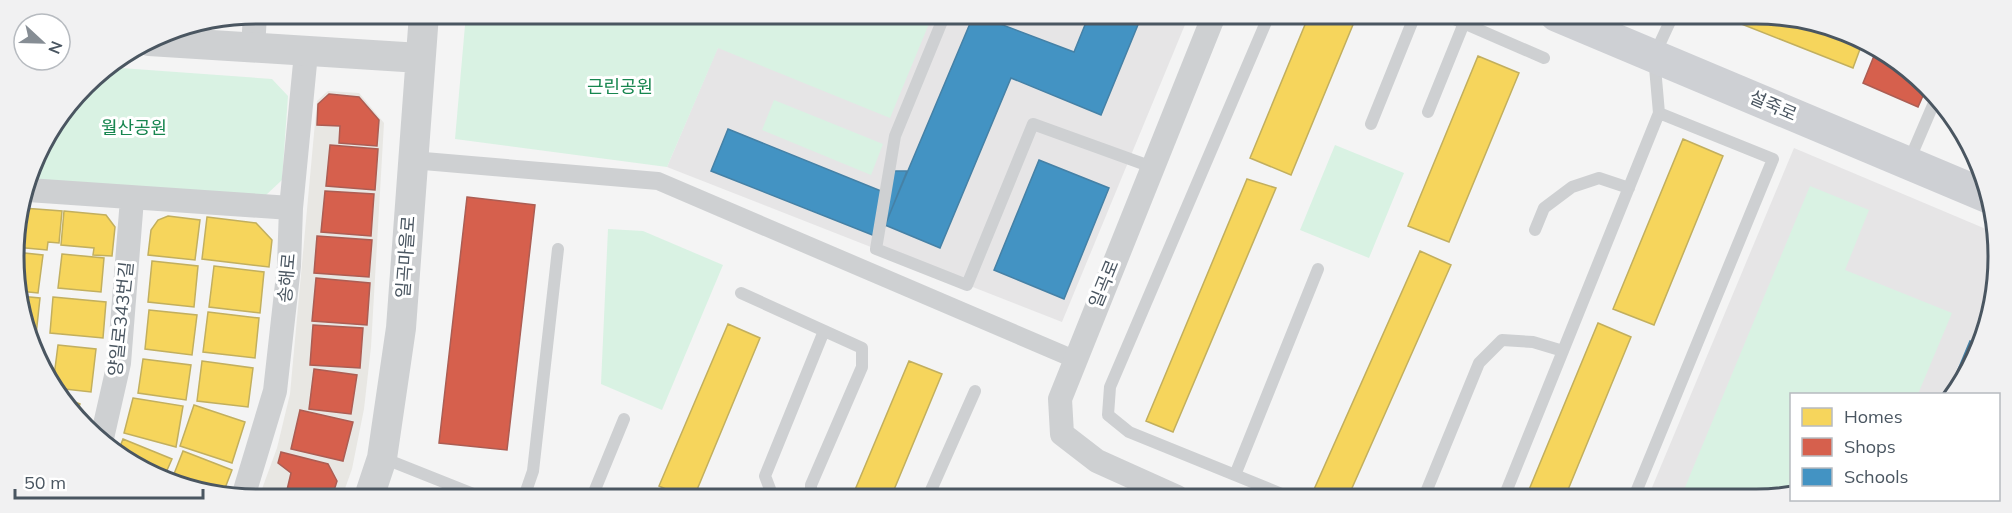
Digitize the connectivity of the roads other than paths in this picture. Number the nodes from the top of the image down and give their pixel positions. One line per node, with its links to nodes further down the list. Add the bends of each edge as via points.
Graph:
1 (254, 24): 12 (street)
2 (423, 24): 15 (street, 일곡마을로)
3 (941, 24): 21 (lane)
4 (1210, 24): 24 (street, 일곡로)
5 (1265, 24): 42 (lane, via 1110,387 1108,415 1129,432)
6 (1411, 24): 20 (lane)
7 (1464, 24): 18 (lane)
8 (1466, 24): 16 (lane)
9 (1578, 24): 14 (main road, 설죽로)
10 (1668, 24): 14 (lane)
11 (167, 42): 12 (street)
12 (253, 49): 13 (street)
13 (306, 53): 15 (street); 30 (street, 송해로)
14 (1654, 56): 19 (lane); 23 (main road, 설죽로)
15 (420, 58): 22 (street, 일곡마을로)
16 (1544, 58)
17 (1933, 106): 23 (lane)
18 (1428, 112)
19 (1659, 113): 26 (lane); 55 (lane, via 1773,159)
20 (1371, 124)
21 (895, 136): 24 (lane, via 876,249 967,285 1033,124); 25 (lane)
22 (412, 160): 37 (street, via 658,181); 41 (street, 일곡마을로, via 400,328)
23 (1908, 163): 28 (main road, 설죽로)
24 (1152, 167): 37 (street, 일곡로)
25 (896, 170)
26 (1629, 188): 31 (lane, via 1599,178 1572,187 1544,208); 36 (lane)
27 (34, 190): 29 (street)
28 (1979, 193)
29 (132, 199): 30 (street); 40 (street, 양일로343번길, via 119,363)
30 (291, 208): 43 (street, 송해로, via 289,266 275,390)
31 (1535, 230)
32 (558, 249): 46 (lane, via 534,471)
33 (1318, 269): 42 (lane)
34 (741, 293): 35 (lane)
35 (824, 331): 48 (lane, via 765,476); 49 (lane, via 862,348 862,366)
36 (1563, 351): 53 (lane, via 1533,342 1502,340 1479,363); 54 (lane)
37 (1074, 359): 51 (street, 일곡로, via 1060,399 1062,434 1097,461)
38 (975, 391): 50 (lane)
39 (624, 419): 47 (lane)
40 (103, 431)
41 (382, 458): 44 (street, 일곡마을로); 45 (lane)
42 (1235, 475): 52 (lane)
43 (245, 489)
44 (372, 489)
45 (461, 489)
46 (527, 489)
47 (595, 489)
48 (769, 489)
49 (811, 489)
50 (932, 489)
51 (1159, 489)
52 (1269, 489)
53 (1427, 489)
54 (1507, 489)
55 (1637, 489)

